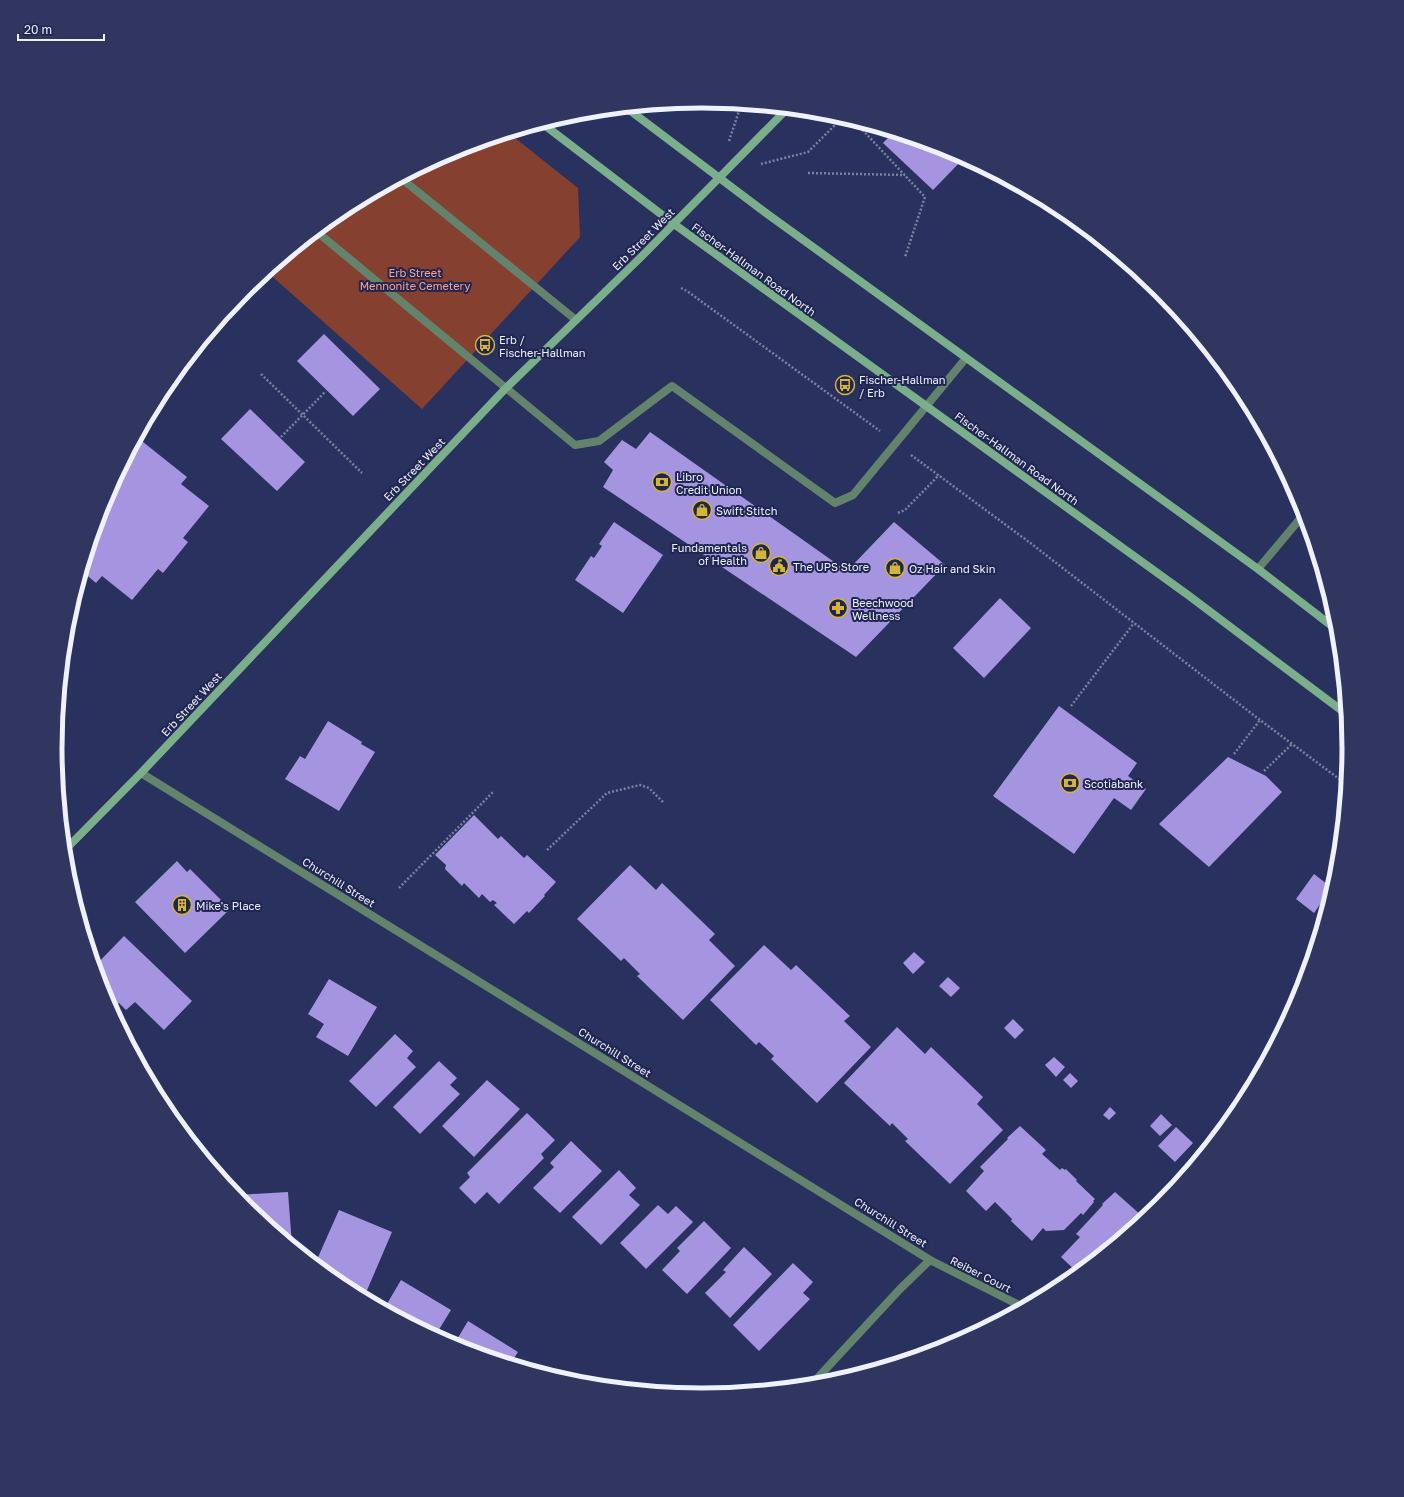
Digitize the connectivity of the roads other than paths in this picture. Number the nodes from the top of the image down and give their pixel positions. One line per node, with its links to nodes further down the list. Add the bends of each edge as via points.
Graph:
1 (633, 113): 4 (main road)
2 (782, 114): 4 (main road, Erb Street West)
3 (548, 127): 6 (main road, Fischer-Hallman Road North)
4 (719, 178): 6 (main road, Erb Street West); 9 (main road)
5 (406, 182): 8 (street)
6 (674, 224): 8 (main road, Erb Street West); 11 (main road, Fischer-Hallman Road North)
7 (320, 235): 10 (street)
8 (576, 320): 10 (main road, Erb Street West)
9 (966, 358): 11 (street); 13 (main road)
10 (505, 388): 11 (street, via 574,445 598,441 672,386 835,503 853,495); 16 (main road, Erb Street West)
11 (926, 406): 15 (main road, Fischer-Hallman Road North, via 1188,594)
12 (1299, 520): 13 (street)
13 (1258, 569): 14 (main road)
14 (1330, 625)
15 (1341, 710)
16 (141, 773): 17 (main road, Erb Street West); 18 (street, Churchill Street)
17 (69, 846)
18 (930, 1260): 19 (street, Reiber Court); 20 (street, Churchill Street)
19 (1018, 1305)
20 (818, 1378)

